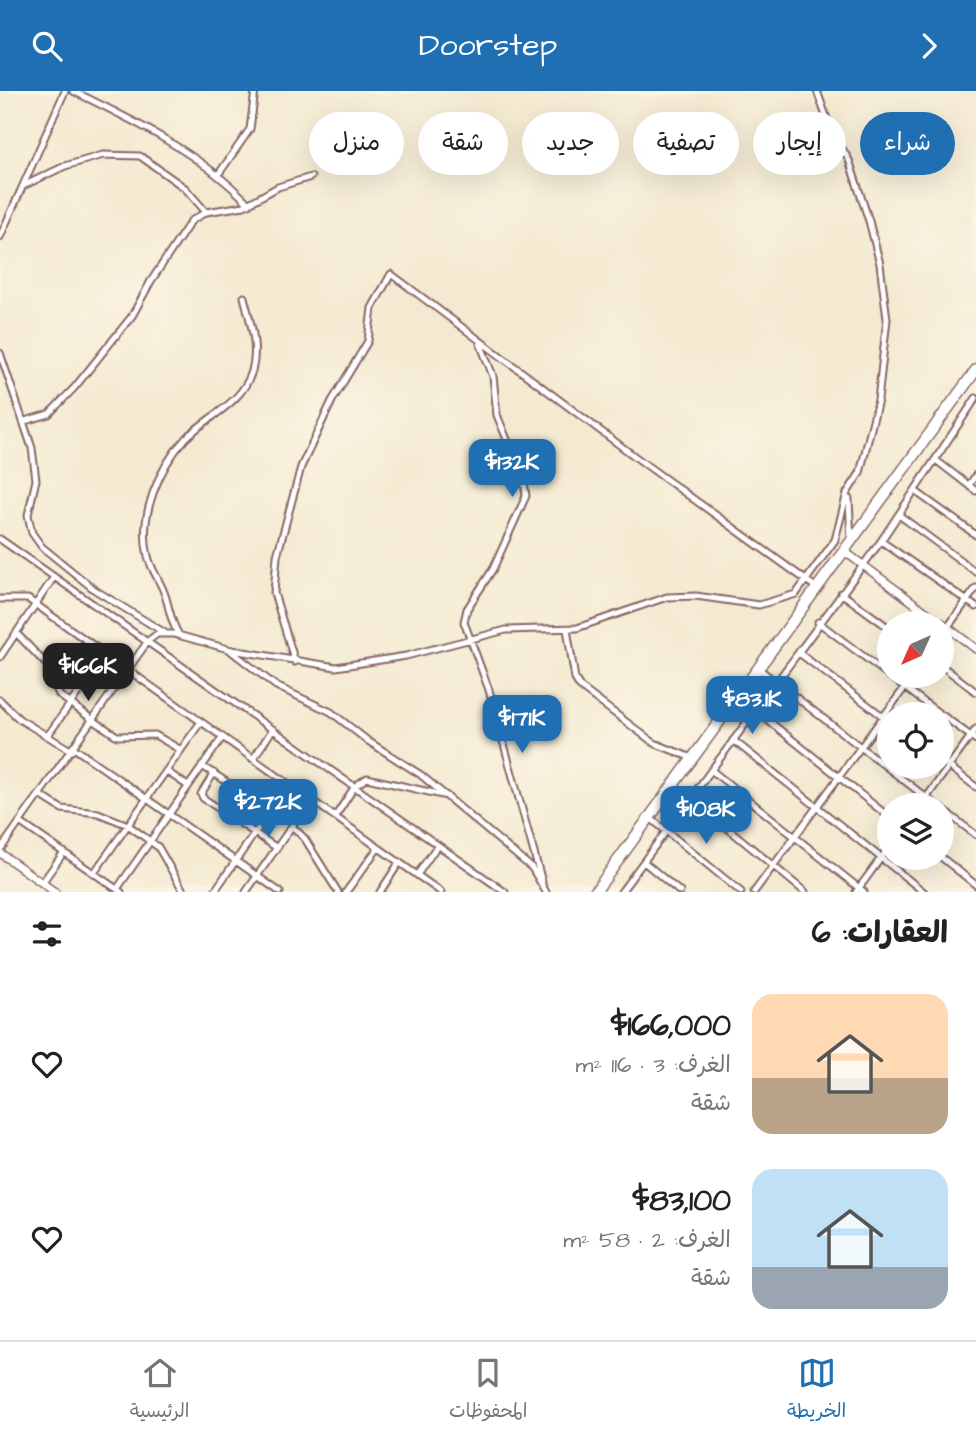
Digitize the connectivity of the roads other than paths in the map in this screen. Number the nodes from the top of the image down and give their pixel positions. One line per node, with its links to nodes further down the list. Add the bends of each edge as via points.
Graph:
1 (65, 91): 7 (street)
2 (72, 91): 5 (street, via 139,124)
3 (255, 91): 5 (street, via 250,129)
4 (817, 91): 20 (street, via 831,131 849,160 869,221 886,298 877,400)
5 (218, 175): 8 (street)
6 (311, 177): 8 (street, via 278,187)
7 (23, 186): 9 (street, via 103,155 140,156 185,188); 10 (street)
8 (249, 204): 9 (street)
9 (206, 212): 17 (street, via 186,228 132,316 75,387 49,414)
10 (0, 237)
11 (244, 297): 49 (street, via 254,335 252,373 225,410 178,447 157,482 150,509 148,556 166,596 170,622)
12 (478, 339): 33 (street); 50 (street, via 494,376 497,415 526,496 493,569 467,609 464,622); 57 (street, via 391,274 372,308 368,341 332,401 301,467 277,556 274,593)
13 (0, 353): 17 (street)
14 (976, 370): 27 (highway)
15 (976, 380): 29 (highway)
16 (976, 398): 18 (street)
17 (25, 421): 46 (street, via 36,468 28,515 32,533 42,547 95,590)
18 (937, 461): 21 (street); 22 (street)
19 (976, 475): 21 (street)
20 (853, 485): 27 (street, via 848,510); 33 (street, via 835,540)
21 (969, 485): 23 (street)
22 (915, 491): 24 (street); 25 (street)
23 (976, 491)
24 (899, 515): 28 (street); 31 (street)
25 (976, 535)
26 (0, 539): 32 (street)
27 (851, 541): 29 (highway)
28 (881, 541): 30 (street); 38 (street)
29 (846, 553): 30 (street); 34 (highway); 60 (highway)
30 (864, 565): 36 (street); 41 (street)
31 (976, 572)
32 (54, 577): 39 (street); 51 (street)
33 (807, 581): 34 (street); 45 (street, via 796,594 773,604 667,597)
34 (817, 587): 84 (highway)
35 (976, 588): 38 (street)
36 (841, 593): 43 (street); 44 (street)
37 (0, 599): 39 (street, via 20,597)
38 (967, 601): 40 (street); 42 (street)
39 (36, 605): 48 (street); 56 (street)
40 (976, 607)
41 (925, 611)
42 (954, 614)
43 (877, 619)
44 (818, 622): 54 (street); 58 (street)
45 (567, 629): 50 (street, via 506,630); 84 (street, via 580,687 654,743)
46 (165, 633): 49 (street); 51 (street)
47 (954, 633): 53 (street)
48 (17, 634): 55 (street); 68 (street, via 47,665 57,691)
49 (179, 635): 52 (street)
50 (471, 638): 57 (street, via 343,666); 134 (street)
51 (148, 641): 59 (street); 75 (street)
52 (228, 649): 57 (street); 99 (street, via 276,685 338,716)
53 (976, 649)
54 (799, 653): 62 (street); 70 (street)
55 (1, 655)
56 (105, 655): 59 (street); 68 (street)
57 (295, 662)
58 (877, 667)
59 (128, 671): 71 (street); 72 (street)
60 (763, 672): 62 (street); 108 (highway)
61 (954, 676): 64 (street)
62 (778, 683): 69 (street); 81 (street)
63 (905, 688): 66 (street); 67 (street)
64 (976, 692)
65 (0, 700): 77 (street, via 19,719)
66 (894, 702)
67 (924, 702)
68 (71, 704): 71 (street); 77 (street)
69 (755, 710): 80 (street); 92 (street)
70 (877, 712)
71 (93, 720): 82 (street); 83 (street, via 117,736 155,736)
72 (201, 723): 78 (street); 83 (street)
73 (954, 724): 79 (street)
74 (877, 725): 81 (street)
75 (273, 729): 85 (street); 95 (street)
76 (976, 729): 79 (street)
77 (48, 735): 82 (street)
78 (222, 737): 85 (street); 87 (street)
79 (973, 738): 86 (street)
80 (733, 740): 88 (street); 103 (street)
81 (860, 746): 92 (street); 97 (street)
82 (73, 749): 98 (street); 100 (street)
83 (181, 750): 89 (street)
84 (692, 758): 150 (highway)
85 (253, 759): 93 (street)
86 (954, 761)
87 (202, 766): 91 (street); 94 (street)
88 (711, 770): 101 (street); 116 (street)
89 (166, 771): 94 (street); 100 (street)
90 (954, 771): 96 (street)
91 (214, 773): 110 (street, via 202,796); 110 (street, via 256,801)
92 (838, 776): 103 (street); 104 (street)
93 (289, 784): 102 (street); 114 (street)
94 (188, 786): 105 (street)
95 (355, 786): 99 (street, via 369,779); 106 (street); 118 (street)
96 (976, 787)
97 (921, 793)
98 (40, 795): 109 (street); 111 (street, via 62,809 98,813)
99 (450, 797): 134 (street)
100 (147, 798): 105 (street); 111 (street)
101 (691, 798): 113 (street); 127 (street)
102 (310, 800): 106 (street); 112 (street)
103 (816, 806): 116 (street); 123 (street)
104 (877, 807)
105 (169, 813): 117 (street); 124 (street)
106 (335, 817): 119 (street)
107 (954, 818): 115 (street)
108 (654, 821): 113 (street); 151 (highway)
109 (21, 823): 121 (street); 122 (street)
110 (241, 823): 114 (street)
111 (128, 825): 117 (street); 131 (street)
112 (292, 827): 120 (street); 145 (street, via 305,839)
113 (667, 831): 125 (street); 154 (street)
114 (256, 833): 120 (street); 124 (street)
115 (976, 835)
116 (795, 837): 127 (street); 139 (street)
117 (150, 841): 137 (street); 141 (street, via 160,849)
118 (437, 846): 132 (street); 148 (street)
119 (378, 848): 126 (street); 146 (street)
120 (277, 849): 133 (street)
121 (0, 851): 135 (street)
122 (64, 852): 131 (street); 135 (street)
123 (877, 854)
124 (236, 861): 133 (street); 142 (street)
125 (644, 862): 152 (street); 153 (street)
126 (399, 863): 132 (street); 138 (street)
127 (773, 866): 155 (street); 156 (street)
128 (877, 866): 139 (street)
129 (954, 867): 136 (street)
130 (897, 870): 157 (street)
131 (94, 873): 137 (street)
132 (417, 875): 147 (street)
133 (258, 876): 143 (street); 144 (street)
134 (542, 881): 149 (street)
135 (42, 883): 140 (street)
136 (976, 885)
137 (119, 890)
138 (381, 891)
139 (860, 891)
140 (55, 892)
141 (184, 892)
142 (214, 892)
143 (246, 892)
144 (280, 892)
145 (338, 892)
146 (346, 892)
147 (441, 892)
148 (505, 892)
149 (546, 892)
150 (595, 892)
151 (602, 892)
152 (622, 892)
153 (680, 892)
154 (741, 892)
155 (754, 892)
156 (805, 892)
157 (925, 892)

